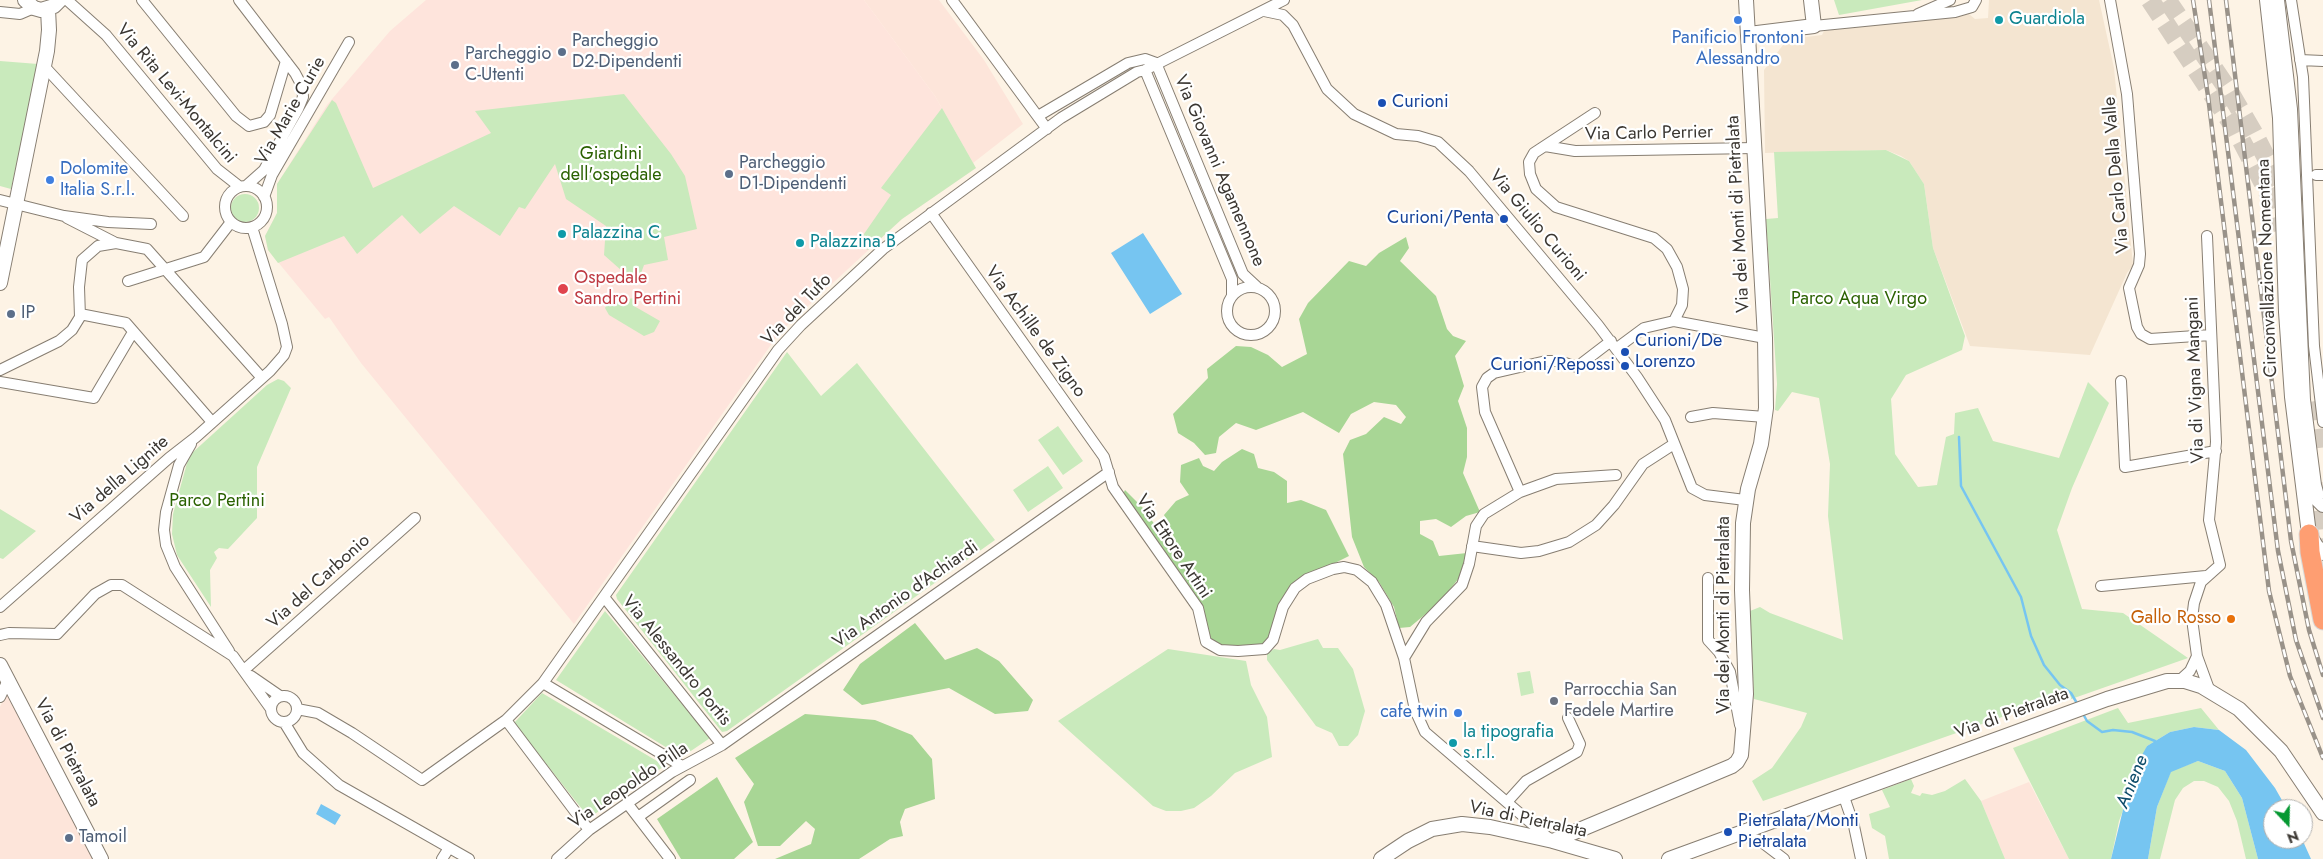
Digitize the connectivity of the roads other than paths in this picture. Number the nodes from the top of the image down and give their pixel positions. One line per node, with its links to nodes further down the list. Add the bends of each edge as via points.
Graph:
1 (60, 0): 16 (street)
2 (67, 0): 37 (street, Via Rita Levi-Montalcini, via 106,35 216,169)
3 (142, 0): 24 (street, via 236,116 250,126 264,122 270,115)
4 (239, 0): 24 (street)
5 (952, 0): 31 (street)
6 (1284, 0): 17 (street, Via del Tufo)
7 (1746, 0): 21 (street, Via dei Monti di Pietralata)
8 (1811, 0): 20 (street)
9 (1950, 0): 19 (street)
10 (1976, 0): 19 (street, via 1972,7 1961,11)
11 (2110, 0): 61 (street, Via Carlo Della Valle, via 2127,94 2140,254 2129,288 2137,326 2141,334 2150,339)
12 (2261, 0): 25 (street)
13 (2268, 0): 25 (street, Circonvallazione Nomentana)
14 (2277, 0): 82 (street, Circonvallazione Nomentana, via 2291,120 2302,390 2314,485 2318,500)
15 (2291, 0): 23 (street)
16 (35, 6): 18 (street, via 20,14); 28 (street, via 49,36)
17 (1264, 11): 27 (street, Via del Tufo); 63 (street, Via Giulio Curioni, via 1283,15 1292,24 1327,89 1354,114 1396,134 1418,136 1444,146 1475,178)
18 (0, 12)
19 (1915, 15): 20 (street)
20 (1814, 26): 21 (street)
21 (1749, 34): 36 (street, Via dei Monti di Pietralata)
22 (349, 42): 38 (street, Via Marie Curie, via 272,175)
23 (2300, 60): 26 (street); 55 (street)
24 (286, 61): 37 (street, via 302,86 298,109 264,170)
25 (2275, 61): 84 (street, Circonvallazione Nomentana, via 2281,137 2288,345)
26 (2323, 61)
27 (1156, 63): 29 (street, Via del Tufo); 31 (street, Via del Tufo, via 1147,59 1128,63); 33 (street, Via Giovanni Agamennone)
28 (43, 65): 40 (street); 44 (street)
29 (1145, 70): 32 (street, Via del Tufo, via 1105,90); 34 (street, Via Giovanni Agamennone)
30 (1595, 113): 35 (street)
31 (1038, 116): 32 (street)
32 (1047, 129): 41 (street, Via del Tufo)
33 (1188, 138): 34 (street); 42 (street, Via Giovanni Agamennone)
34 (1176, 143): 45 (street, Via Giovanni Agamennone)
35 (1545, 146): 36 (street, Via Carlo Perrier, via 1575,151); 59 (street, via 1534,153 1529,162 1530,174 1536,190 1556,207 1654,238 1667,249 1683,288 1682,305)
36 (1754, 148): 62 (street, Via dei Monti di Pietralata)
37 (243, 187): 38 (street, via 255,188); 46 (street, via 231,192 225,202 225,213)
38 (264, 197): 48 (street, via 266,213)
39 (0, 200): 40 (street)
40 (15, 204): 43 (street); 53 (street)
41 (931, 213): 78 (street, Via Achille de Zigno, via 1104,457); 90 (street, Via del Tufo, via 883,250 789,337)
42 (1218, 213): 45 (street); 54 (street, Via Giovanni Agamennone, via 1243,274)
43 (64, 216): 47 (street); 50 (street)
44 (183, 216)
45 (1207, 218): 57 (street, Via Giovanni Agamennone, via 1232,279)
46 (231, 222): 48 (street, via 241,228); 51 (street, via 204,257)
47 (150, 224)
48 (252, 227): 65 (street, Via della Lignite, via 287,347 282,358)
49 (2207, 236): 61 (street, Via di Vigna Mangani)
50 (116, 243): 51 (street, via 145,247); 58 (street, via 98,246 82,260)
51 (164, 269): 52 (street); 65 (street)
52 (128, 281)
53 (0, 283)
54 (1256, 287): 57 (street, Via Giovanni Agamennone, via 1240,289); 57 (street, Via Giovanni Agamennone, via 1271,297 1276,311 1269,328 1258,334 1245,335 1232,326 1227,312)
55 (2311, 289): 56 (street); 66 (street)
56 (2323, 291)
57 (1232, 296)
58 (80, 314): 60 (street, via 121,321); 64 (street, via 75,327 64,338)
59 (1674, 321): 62 (street); 63 (street, via 1644,328)
60 (133, 332): 68 (street, via 94,398); 71 (street)
61 (2211, 335): 75 (street, Via di Vigna Mangani)
62 (1765, 338): 70 (street, Via dei Monti di Pietralata)
63 (1614, 344): 74 (street, Via Giulio Curioni, via 1662,412); 80 (street, via 1577,367 1559,360 1546,361 1494,373 1487,378 1482,387 1484,412)
64 (0, 370)
65 (262, 378): 71 (street, Via della Lignite)
66 (2320, 379): 72 (street)
67 (2122, 381): 75 (street, via 2125,467)
68 (0, 382)
69 (1690, 417): 70 (street, via 1713,413)
70 (1765, 417): 81 (street, Via dei Monti di Pietralata, via 1762,444)
71 (212, 422): 73 (street, Via della Lignite)
72 (2323, 422)
73 (196, 437): 76 (street, Via della Lignite); 77 (street)
74 (1674, 444): 81 (street, Via Giulio Curioni, via 1689,485 1695,491); 85 (street, via 1643,464 1599,522 1580,536 1550,548 1528,552)
75 (2216, 451): 87 (street, Via di Vigna Mangani, via 2209,520 2220,565)
76 (169, 458): 77 (street, via 176,460); 91 (street, Via della Lignite)
77 (178, 469): 94 (street, via 164,530 167,549 180,575)
78 (1109, 472): 96 (street, Via Ettore Artini, via 1113,487 1198,608 1204,637 1211,646 1238,651 1265,649 1272,640 1283,607 1296,588 1333,568 1344,567 1361,572 1376,588 1386,606); 111 (street, Via Antonio d'Achiardi)
79 (1616, 475): 80 (street, via 1556,479)
80 (1520, 492): 85 (street, via 1489,510 1478,521)
81 (1745, 500): 110 (street, Via dei Monti di Pietralata, via 1742,590 1746,694)
82 (2323, 505)
83 (415, 518): 98 (street, Via del Carbonio)
84 (2309, 534): 86 (street); 92 (highway)
85 (1472, 546): 96 (street, via 1462,584 1426,622)
86 (2323, 553)
87 (2206, 576): 89 (street); 95 (street, Via di Vigna Mangani, via 2192,616)
88 (1708, 578): 110 (street, via 1708,640 1730,672)
89 (2101, 586)
90 (604, 597): 101 (street, Via del Tufo); 111 (street, Via Alessandro Portis)
91 (0, 607)
92 (2323, 620)
93 (0, 635): 94 (street, via 57,634 95,594 110,585 119,584)
94 (233, 656): 98 (street)
95 (2197, 656): 100 (street, via 2190,671); 102 (street, Via di Vigna Mangani)
96 (1404, 658): 115 (street, via 1415,710 1425,732)
97 (0, 665): 99 (street, Via di Pietralata)
98 (246, 672): 104 (street); 105 (street)
99 (8, 680): 103 (street); 123 (street, Via di Pietralata)
100 (2179, 680): 102 (street, Via di Pietralata); 114 (street, Via di Pietralata, via 2147,685)
101 (543, 683): 108 (street, Via del Tufo); 112 (street)
102 (2209, 689): 117 (street, Via di Pietralata, via 2239,709 2269,736)
103 (0, 696)
104 (280, 696): 105 (street, via 272,702); 106 (street, via 292,698)
105 (271, 709): 109 (street, via 275,719)
106 (297, 709): 108 (street, Via del Tufo, via 327,718 422,780); 109 (street, via 293,719)
107 (1568, 718): 115 (street, via 1580,744 1577,752 1526,782)
108 (506, 720): 119 (street)
109 (284, 722): 122 (street, via 303,753 329,778)
110 (1742, 739): 121 (street, Via dei Monti di Pietralata, via 1739,759 1732,766)
111 (722, 744): 112 (street, Via Leopoldo Pilla)
112 (682, 766): 116 (street, Via Leopoldo Pilla)
113 (690, 780): 118 (street)
114 (1843, 794): 120 (street, Via di Pietralata); 132 (street)
115 (1508, 802): 121 (street)
116 (627, 804): 118 (street); 119 (street, Via Leopoldo Pilla)
117 (2323, 813)
118 (638, 817): 127 (street)
119 (589, 830): 126 (street, Via Leopoldo Pilla)
120 (1738, 835): 130 (street, Via di Pietralata); 131 (street, via 1759,840)
121 (1553, 841): 128 (street, Via di Pietralata, via 1473,824 1451,824 1416,837); 129 (street, Via di Pietralata)
122 (449, 848): 124 (street); 125 (street)
123 (101, 859)
124 (442, 859)
125 (469, 859)
126 (557, 859)
127 (670, 859)
128 (1381, 859)
129 (1615, 859)
130 (1669, 859)
131 (1784, 859)
132 (1861, 859)

